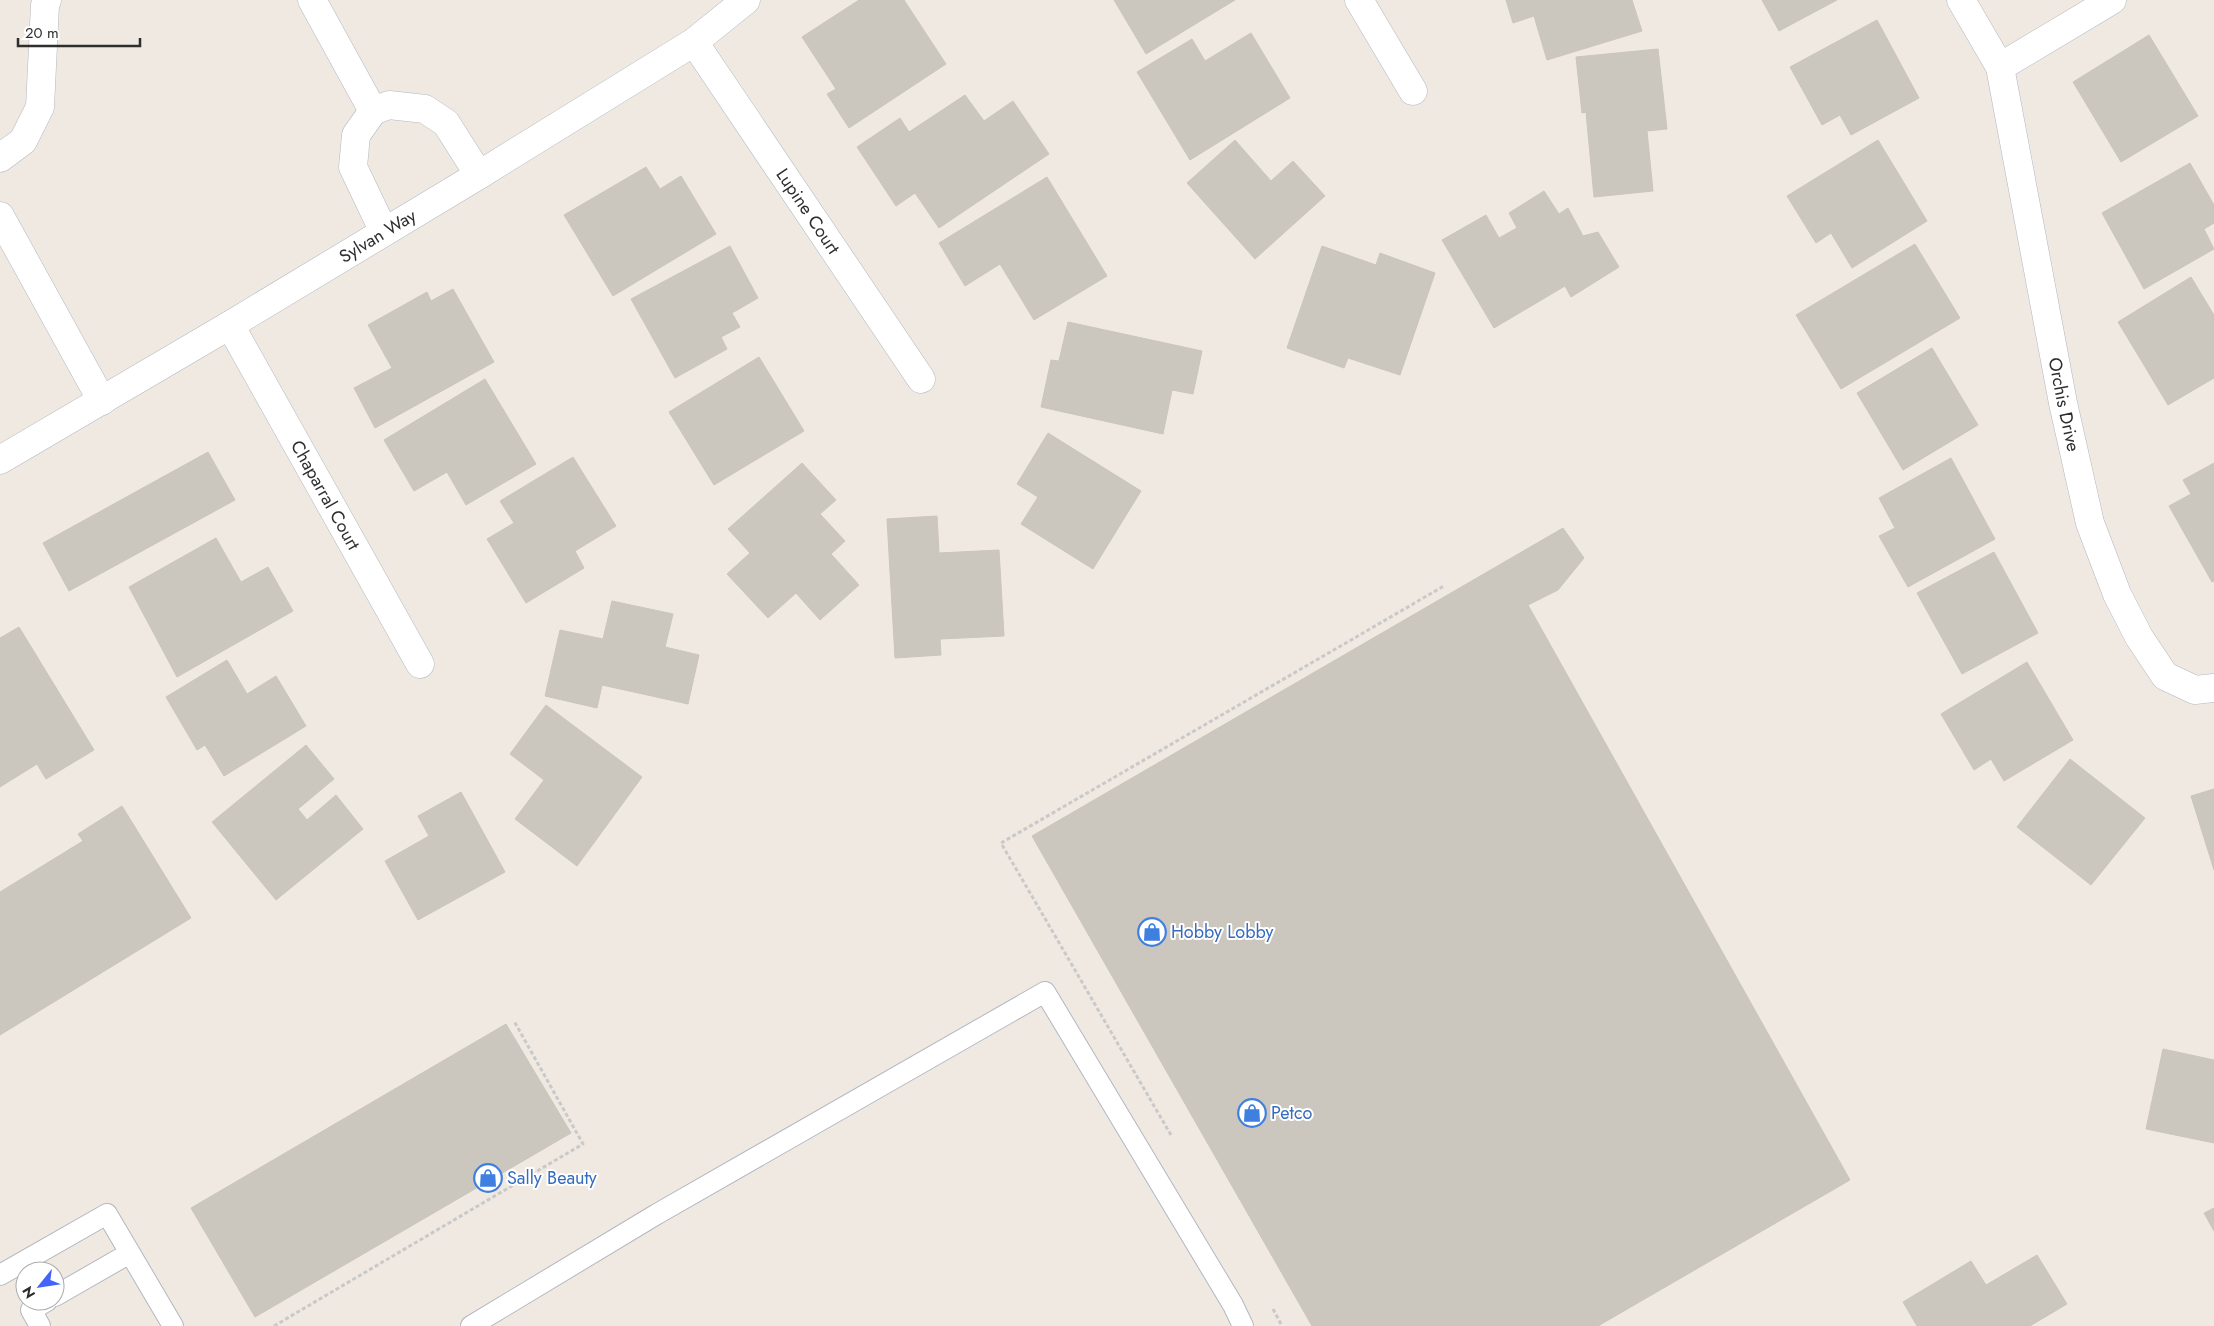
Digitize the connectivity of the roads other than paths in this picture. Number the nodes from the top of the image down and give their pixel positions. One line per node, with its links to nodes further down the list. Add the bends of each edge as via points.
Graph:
1 (47, 0): 11 (street, via 40,107 23,141)
2 (312, 0): 10 (street)
3 (746, 0): 7 (street, Sylvan Way)
4 (1359, 0): 9 (street)
5 (1961, 0): 8 (street, Orchis Drive)
6 (2112, 0): 8 (street)
7 (694, 42): 12 (street, Sylvan Way); 16 (street, Lupine Court)
8 (2000, 67): 20 (street, Orchis Drive, via 2090,523 2117,594 2139,637 2165,676 2195,690)
9 (1413, 92)
10 (373, 111): 12 (street, via 389,105 425,109 446,123); 14 (street, via 356,135 353,167)
11 (0, 158)
12 (479, 174): 14 (street, Sylvan Way)
13 (0, 216): 17 (street)
14 (384, 232): 15 (street, Sylvan Way)
15 (230, 325): 17 (street, Sylvan Way); 19 (street, Chaparral Court)
16 (920, 379)
17 (102, 400): 18 (street, Sylvan Way)
18 (0, 460)
19 (420, 664)
20 (2214, 688)
21 (130, 1253): 22 (lane, via 107,1214); 23 (lane); 26 (lane)
22 (0, 1275)
23 (65, 1290)
24 (32, 1311): 25 (lane)
25 (40, 1326)
26 (173, 1326)
27 (471, 1326): 28 (lane, via 657,1214 1046,992)
28 (1243, 1326)

